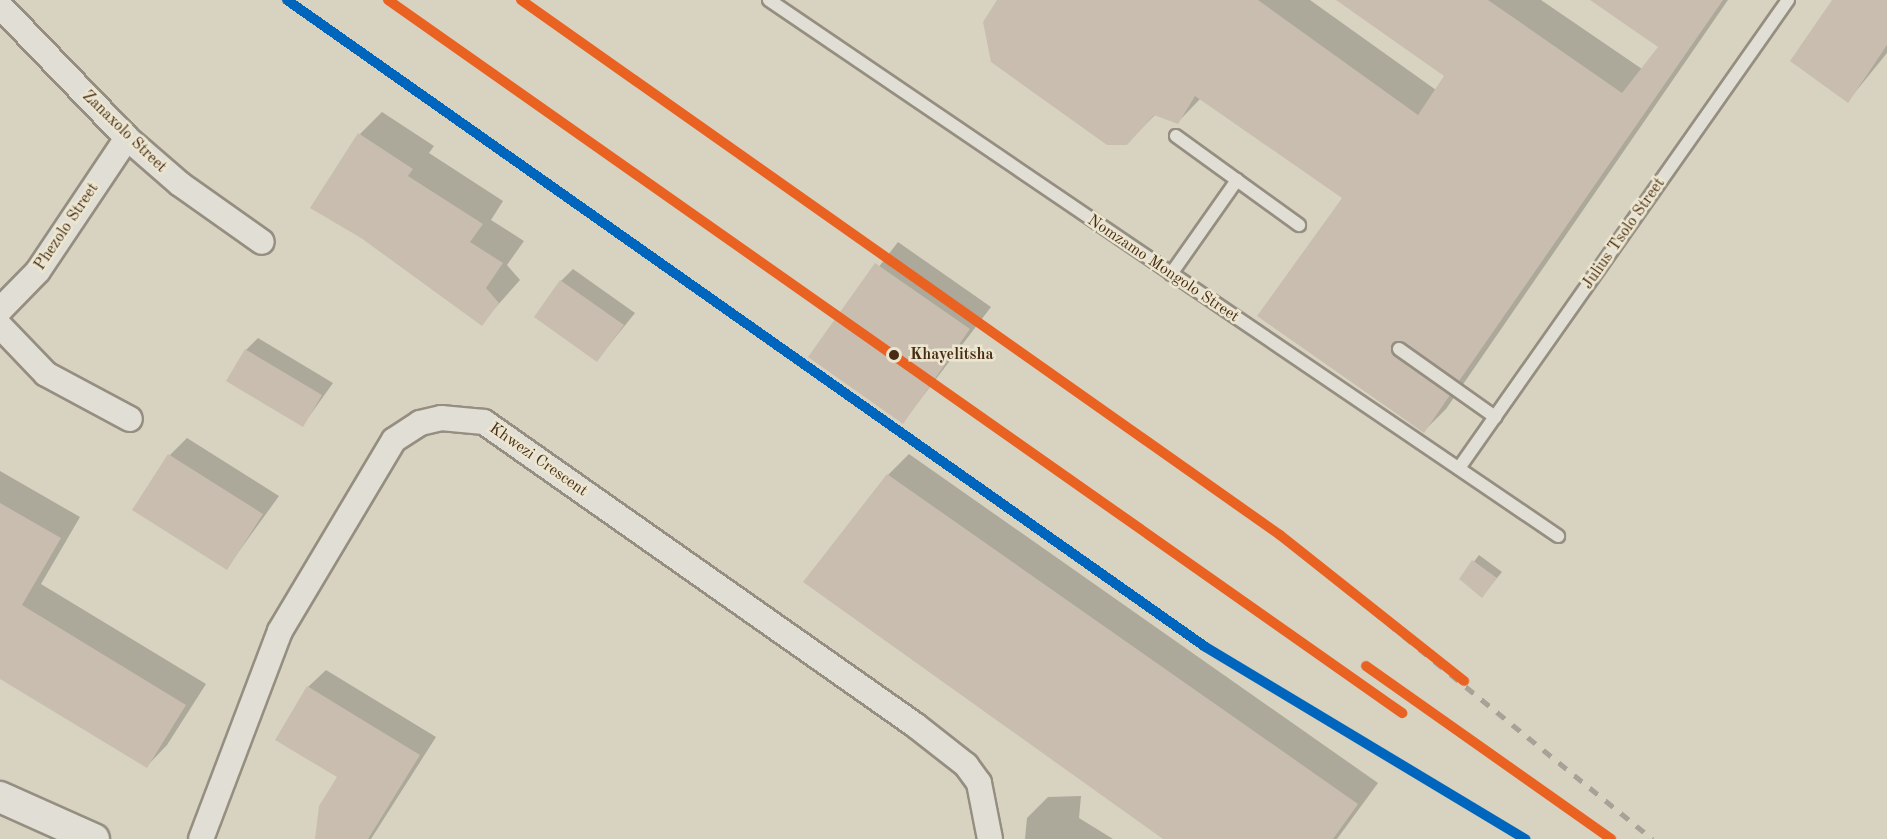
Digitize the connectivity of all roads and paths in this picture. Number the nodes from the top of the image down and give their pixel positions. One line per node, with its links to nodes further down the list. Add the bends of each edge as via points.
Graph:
1 (769, 0): 9 (lane, Nomzamo Mongolo Street)
2 (1788, 0): 13 (lane, Julius Tsolo Street)
3 (0, 6): 5 (street, Zanaxolo Street)
4 (1176, 136): 6 (lane)
5 (127, 138): 8 (street, Zanaxolo Street, via 180,184); 10 (street, Phezolo Street, via 38,271)
6 (1237, 180): 7 (lane); 9 (lane)
7 (1299, 225)
8 (262, 242)
9 (1171, 274): 15 (lane, Nomzamo Mongolo Street)
10 (0, 310)
11 (0, 326): 14 (street, via 46,374)
12 (1399, 349): 13 (lane)
13 (1495, 417): 15 (lane, Julius Tsolo Street)
14 (130, 419)
15 (1460, 468): 16 (lane, Nomzamo Mongolo Street)
16 (1558, 536)
17 (0, 796): 18 (street)
18 (94, 839)
19 (201, 839): 20 (street, Khwezi Crescent, via 280,631 394,440 420,423 441,418 484,422 915,725 966,765 979,783)
20 (990, 839)

